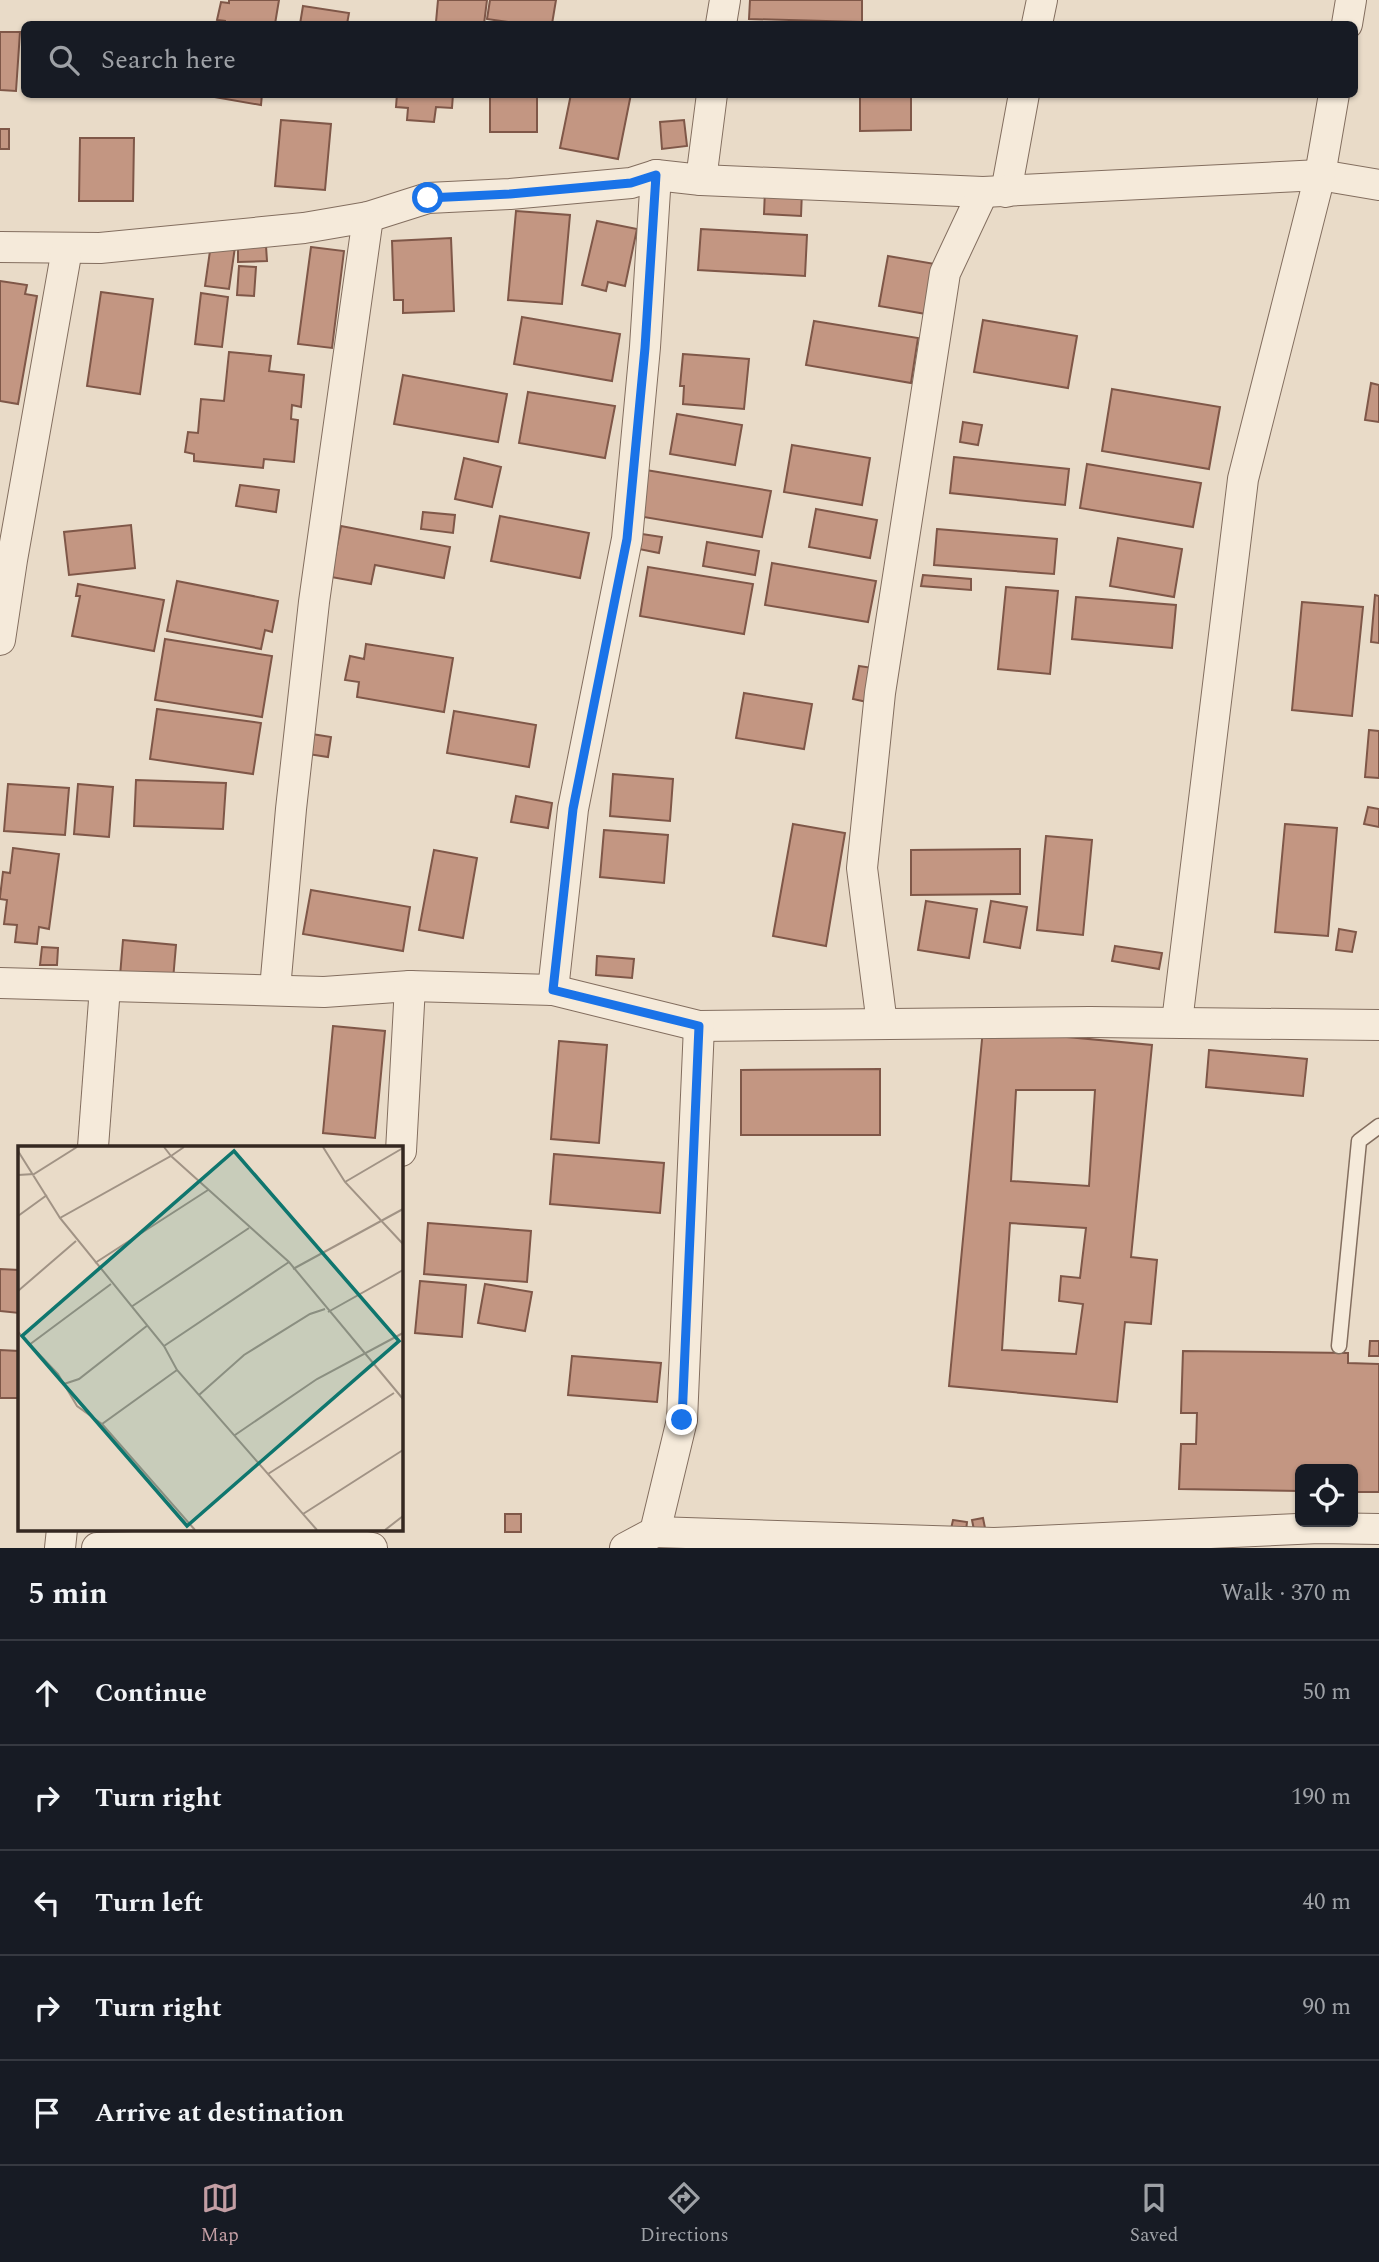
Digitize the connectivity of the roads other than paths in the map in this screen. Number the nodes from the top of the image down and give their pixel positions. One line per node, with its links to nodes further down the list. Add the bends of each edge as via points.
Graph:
1 (725, 0): 4 (street)
2 (1042, 0): 5 (street)
3 (1351, 0): 6 (street)
4 (722, 21)
5 (1038, 21)
6 (1348, 21)
7 (711, 98): 12 (street)
8 (1023, 98): 14 (street)
9 (1333, 98): 11 (street)
10 (656, 175): 12 (street); 15 (street, via 631,183 428,198); 23 (street, via 627,539 573,809)
11 (1320, 175): 13 (street); 14 (street); 24 (street, via 1243,479)
12 (701, 180): 14 (street)
13 (1379, 184)
14 (994, 192): 25 (street, via 946,273 880,693 862,868)
15 (368, 217): 17 (street, via 304,228); 22 (street, via 314,602)
16 (0, 247): 17 (street)
17 (67, 249): 18 (street)
18 (0, 640)
19 (0, 983): 21 (street)
20 (410, 986): 22 (street, via 324,992); 23 (street); 30 (street)
21 (105, 987): 22 (street); 29 (street)
22 (275, 989)
23 (553, 990): 27 (street)
24 (1177, 1022): 25 (street); 26 (street)
25 (882, 1024): 27 (street)
26 (1379, 1025)
27 (699, 1026): 33 (street, via 682,1420)
28 (1379, 1126): 31 (lane, via 1359,1141)
29 (93, 1146)
30 (401, 1146)
31 (1339, 1346)
32 (1379, 1529): 33 (street, via 994,1543)
33 (655, 1532): 36 (street)
34 (359, 1540): 35 (street, via 287,1533 172,1546)
35 (97, 1548)
36 (625, 1548)

